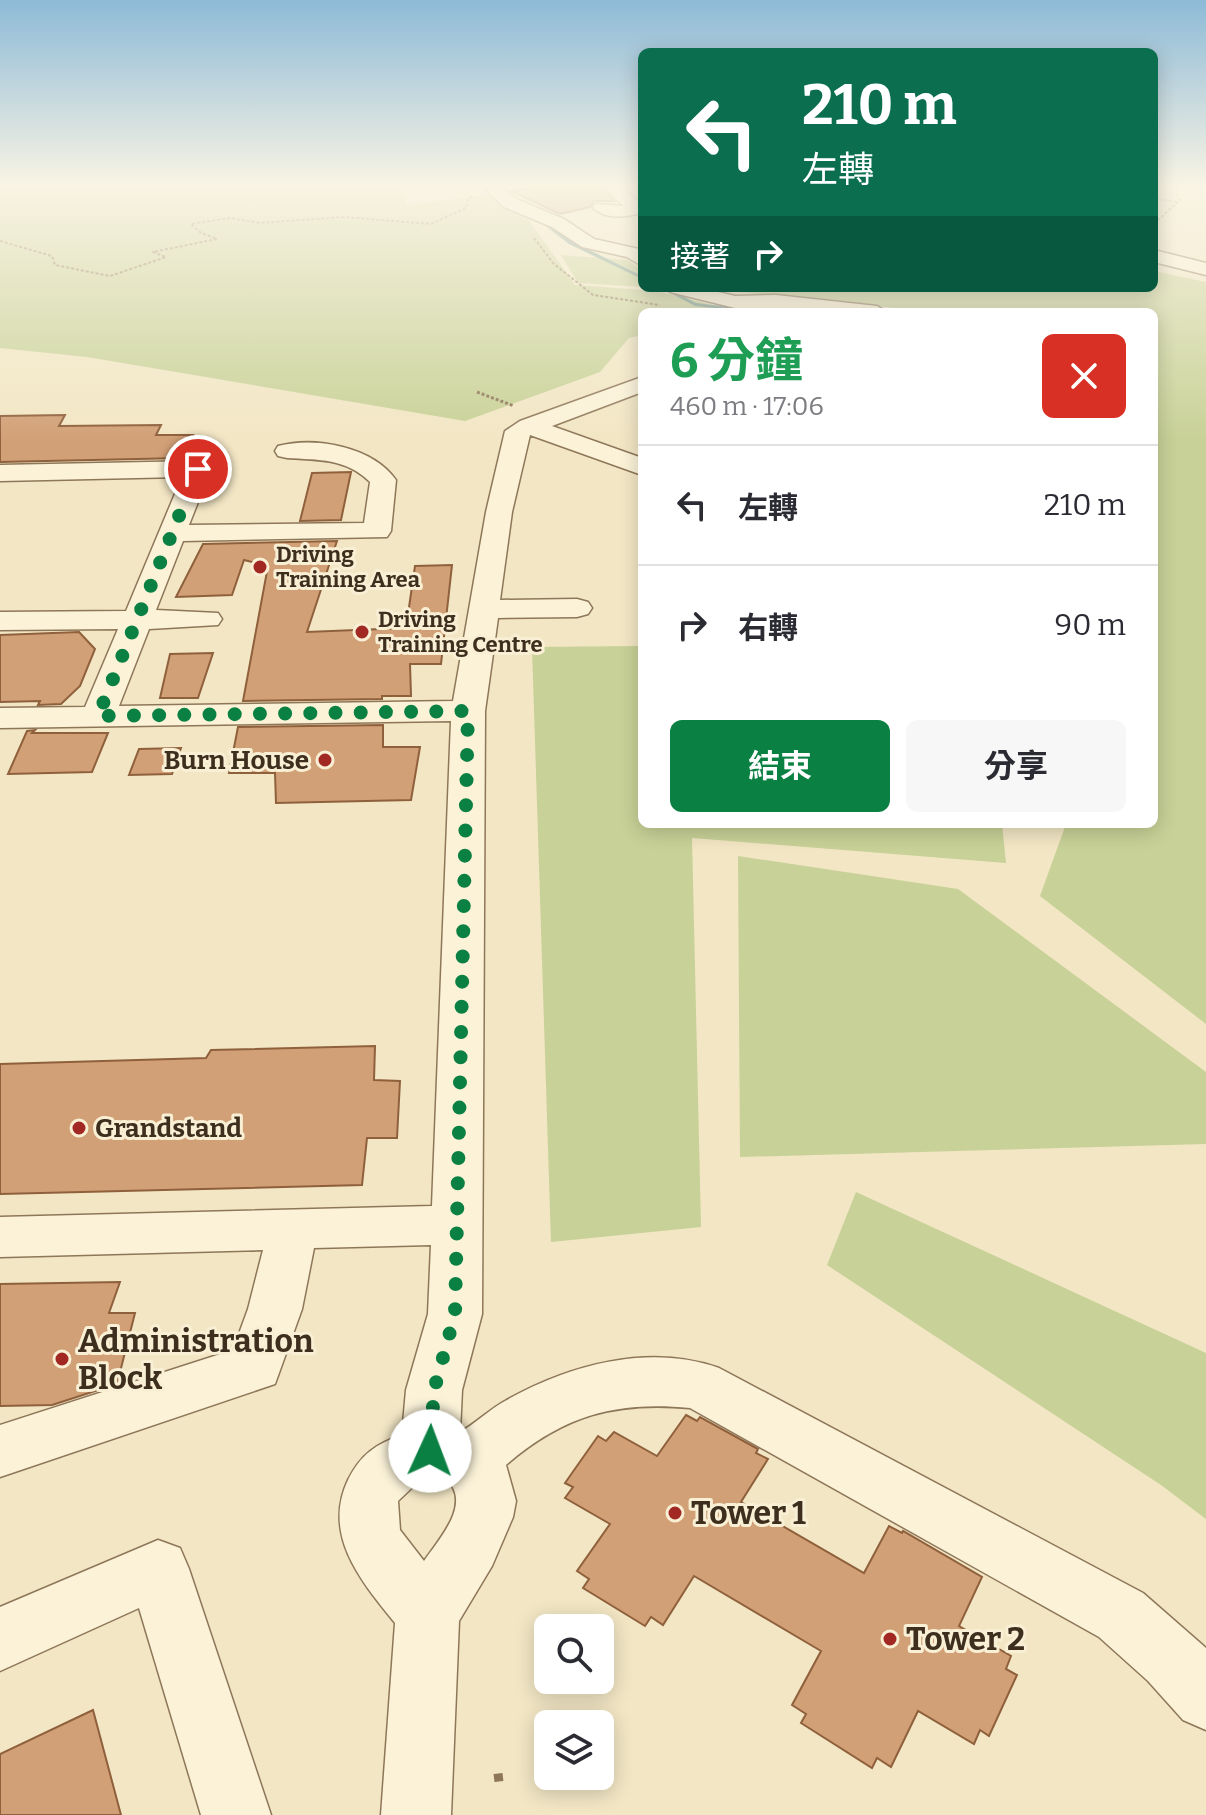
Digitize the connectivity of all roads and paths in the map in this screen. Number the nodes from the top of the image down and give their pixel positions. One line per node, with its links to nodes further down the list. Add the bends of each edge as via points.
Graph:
1 (88, 272): 2 (path, via 110,276)
2 (115, 272)
3 (564, 272): 4 (path, via 593,295)
4 (673, 297): 5 (street)
5 (840, 308)
6 (638, 385): 8 (street)
7 (477, 392): 8 (path)
8 (530, 420): 10 (street); 14 (street, via 517,431)
9 (287, 451): 12 (street, via 337,453 368,463 383,480 377,531)
10 (638, 465)
11 (0, 473): 12 (street, via 198,469)
12 (172, 533): 15 (street)
13 (577, 608): 14 (street)
14 (483, 609): 18 (street)
15 (138, 619): 16 (street); 17 (street); 19 (street)
16 (207, 619)
17 (0, 621)
18 (468, 711): 19 (street); 21 (street)
19 (98, 716): 20 (street)
20 (0, 718)
21 (458, 1225): 22 (street); 25 (street, via 455,1314 434,1390)
22 (293, 1229): 23 (street); 24 (street, via 255,1367)
23 (0, 1237)
24 (0, 1451)
25 (449, 1456): 26 (street, via 480,1472 486,1502 473,1540); 26 (street, via 410,1455 379,1477 368,1510 379,1550); 28 (street, via 566,1396 609,1384 658,1380 699,1385 1121,1615)
26 (429, 1615): 30 (street)
27 (0, 1639): 29 (street, via 158,1569)
28 (1206, 1697)
29 (236, 1815)
30 (416, 1815)

